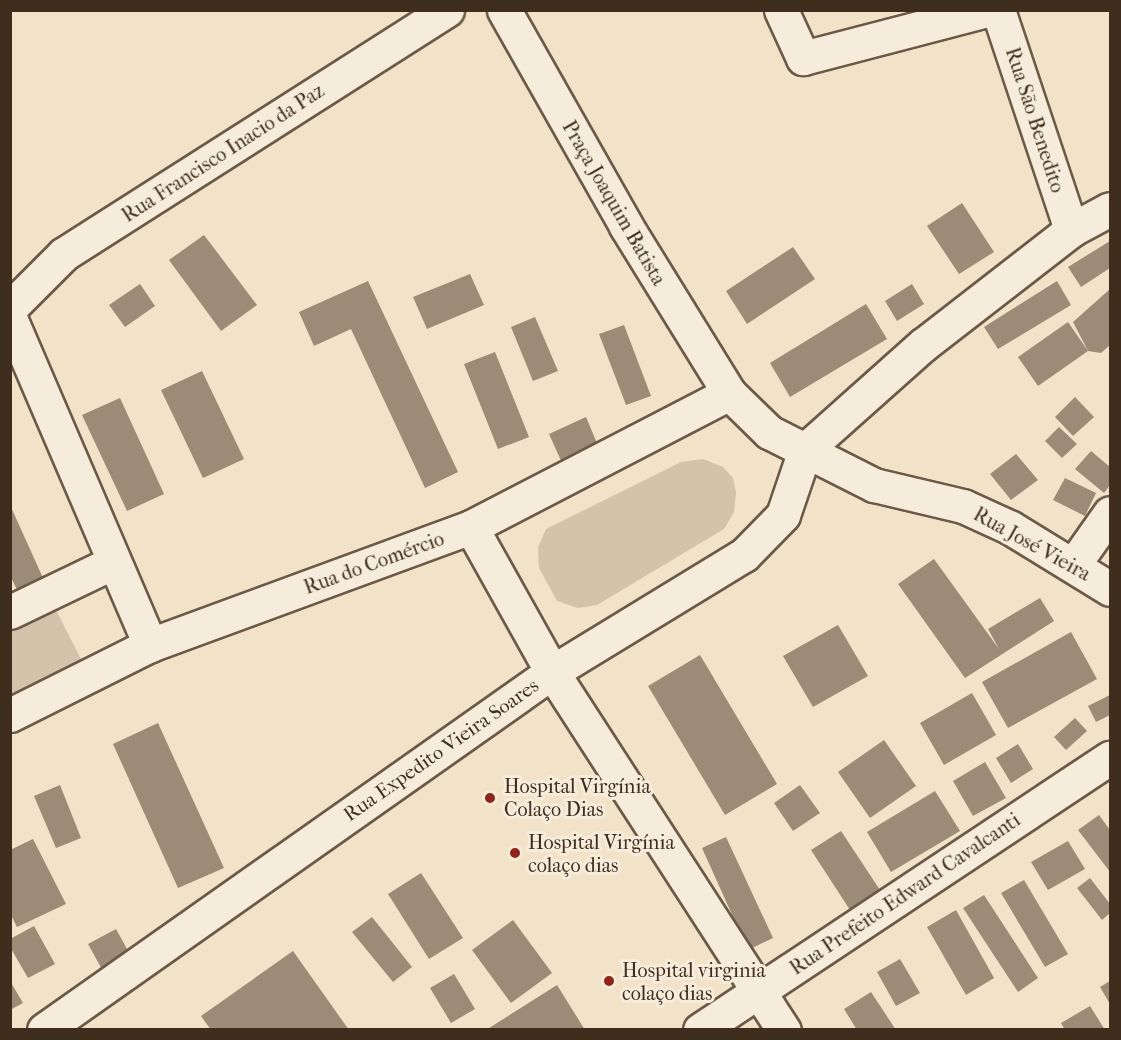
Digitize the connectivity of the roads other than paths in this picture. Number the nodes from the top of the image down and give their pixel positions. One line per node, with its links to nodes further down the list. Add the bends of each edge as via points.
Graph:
1 (447, 10): 8 (street, Rua Francisco Inacio da Paz, via 64,254)
2 (504, 10): 10 (street, Praça Joaquim Batista, via 626,226)
3 (781, 10): 4 (street, via 803,58)
4 (987, 10)
5 (998, 10): 7 (street, Rua São Benedito)
6 (1110, 209): 7 (street)
7 (1071, 230): 11 (street, via 923,345)
8 (10, 308)
9 (10, 318): 14 (street)
10 (729, 393): 11 (street, Rua José Vieira, via 769,432); 13 (street, Rua do Comércio)
11 (805, 450): 15 (street, Rua José Vieira, via 874,485 963,506); 19 (street, Rua Expedito Vieira Soares, via 783,515 744,555)
12 (1110, 513): 15 (street)
13 (471, 527): 18 (street, Rua do Comércio); 19 (street)
14 (112, 563): 17 (street); 18 (street)
15 (1074, 564): 16 (street, Rua José Vieira)
16 (1110, 589)
17 (10, 612)
18 (150, 645): 20 (street, Rua do Comércio)
19 (552, 672): 22 (street); 23 (street, Rua Expedito Vieira Soares)
20 (10, 715)
21 (1110, 758): 22 (street, Rua Prefeito Edward Cavalcanti)
22 (758, 992): 24 (street, Rua Prefeito Edward Cavalcanti); 25 (street)
23 (44, 1029)
24 (700, 1029)
25 (784, 1029)

